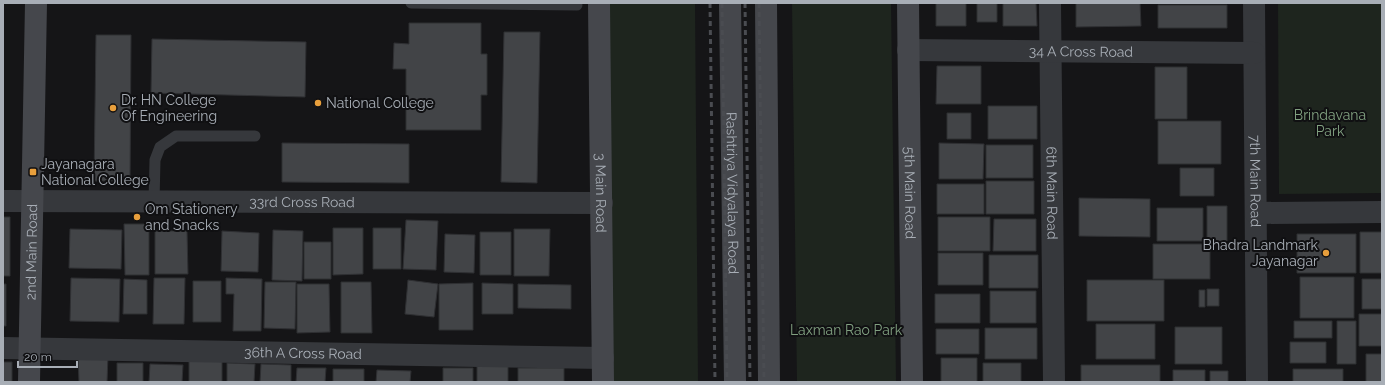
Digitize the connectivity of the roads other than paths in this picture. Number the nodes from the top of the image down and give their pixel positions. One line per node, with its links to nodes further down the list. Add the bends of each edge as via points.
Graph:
1 (36, 3): 15 (street, 2nd Main Road)
2 (411, 3): 9 (lane)
3 (599, 3): 17 (street, 3 Main Road)
4 (730, 3): 25 (street, Rashtriya Vidyalaya Road)
5 (766, 3): 26 (street)
6 (908, 3): 10 (street, 5th Main Road)
7 (1050, 3): 11 (street, 6th Main Road)
8 (1254, 3): 12 (street, 7th Main Road)
9 (577, 5)
10 (908, 50): 11 (street, 34 A Cross Road); 27 (street, 5th Main Road)
11 (1050, 51): 12 (street, 34 A Cross Road); 28 (street, 6th Main Road)
12 (1254, 53): 19 (street, 7th Main Road)
13 (255, 136): 16 (lane, via 176,136 160,147 155,160)
14 (3, 201): 15 (street, 33rd Cross Road)
15 (33, 201): 16 (street, 33rd Cross Road); 21 (street, 2nd Main Road)
16 (154, 202): 17 (street, 33rd Cross Road)
17 (602, 202): 22 (street, 3 Main Road)
18 (1382, 212): 19 (street)
19 (1256, 213): 29 (street, 7th Main Road)
20 (3, 348): 21 (street, 36th A Cross Road)
21 (30, 348): 22 (street, 36th A Cross Road); 23 (street, 2nd Main Road)
22 (603, 358): 24 (street, 3 Main Road)
23 (30, 382)
24 (603, 382)
25 (735, 382)
26 (769, 382)
27 (912, 382)
28 (1054, 382)
29 (1257, 382)

